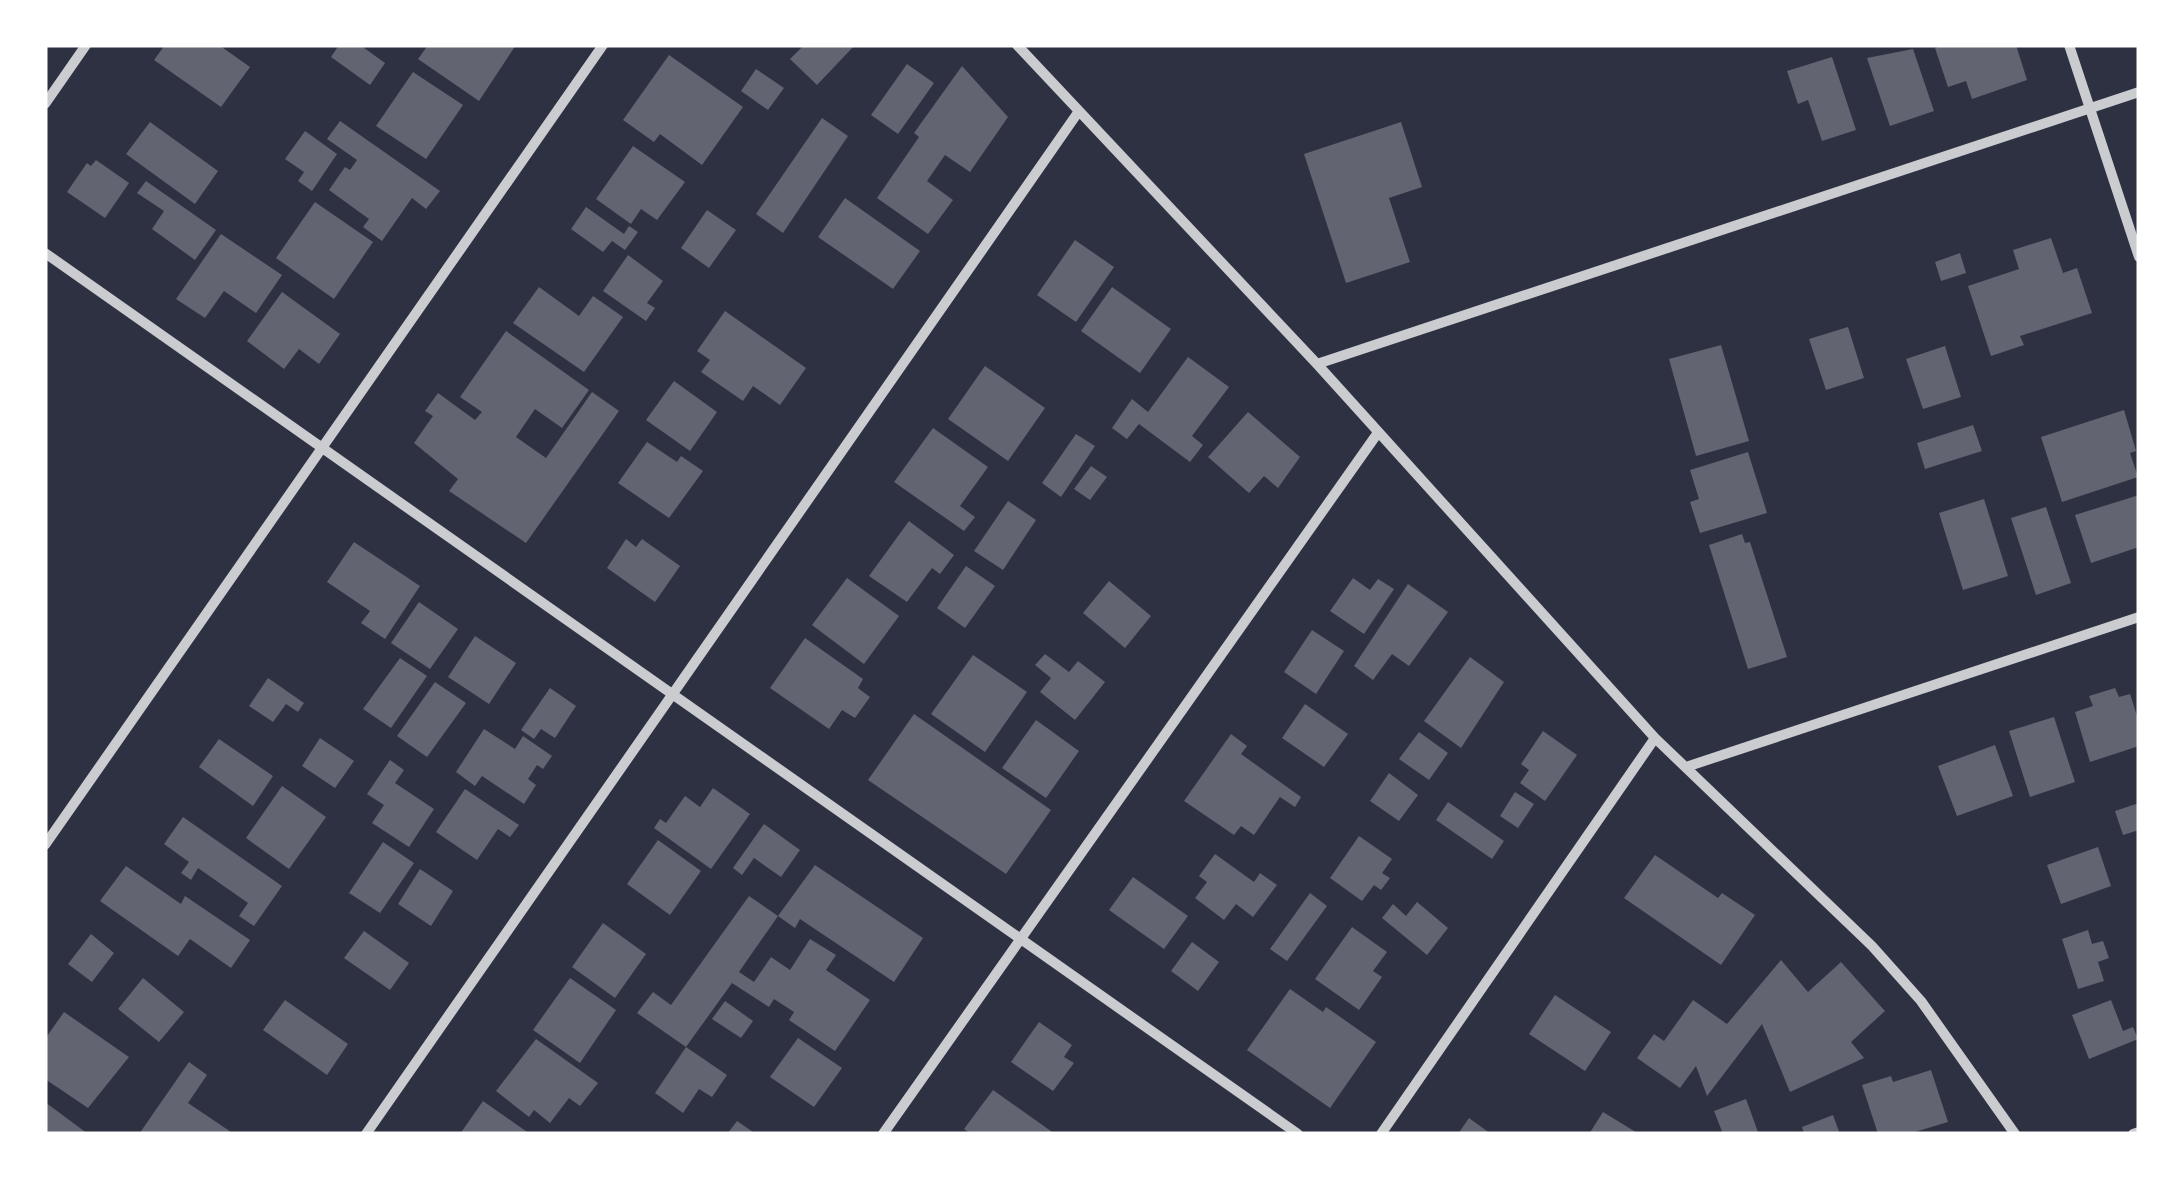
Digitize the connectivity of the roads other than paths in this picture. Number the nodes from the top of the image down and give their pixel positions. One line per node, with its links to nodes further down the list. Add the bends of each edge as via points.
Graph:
1 (86, 45): 6 (street)
2 (603, 45): 13 (street)
3 (1016, 45): 8 (street)
4 (2069, 45): 7 (street)
5 (2139, 92): 7 (street)
6 (45, 104)
7 (2090, 108): 10 (street); 11 (street)
8 (1079, 111): 11 (street); 15 (street)
9 (45, 253): 13 (street)
10 (2139, 257)
11 (1317, 364): 12 (street)
12 (1376, 434): 16 (street); 19 (street)
13 (322, 448): 15 (street); 18 (street)
14 (2139, 617): 17 (street)
15 (673, 694): 19 (street); 20 (street)
16 (1655, 738): 17 (street); 23 (street)
17 (1686, 767): 24 (street, via 1872,946 1921,1001)
18 (45, 845)
19 (1020, 938): 21 (street); 22 (street)
20 (366, 1134)
21 (883, 1134)
22 (1298, 1134)
23 (1381, 1134)
24 (2015, 1134)

